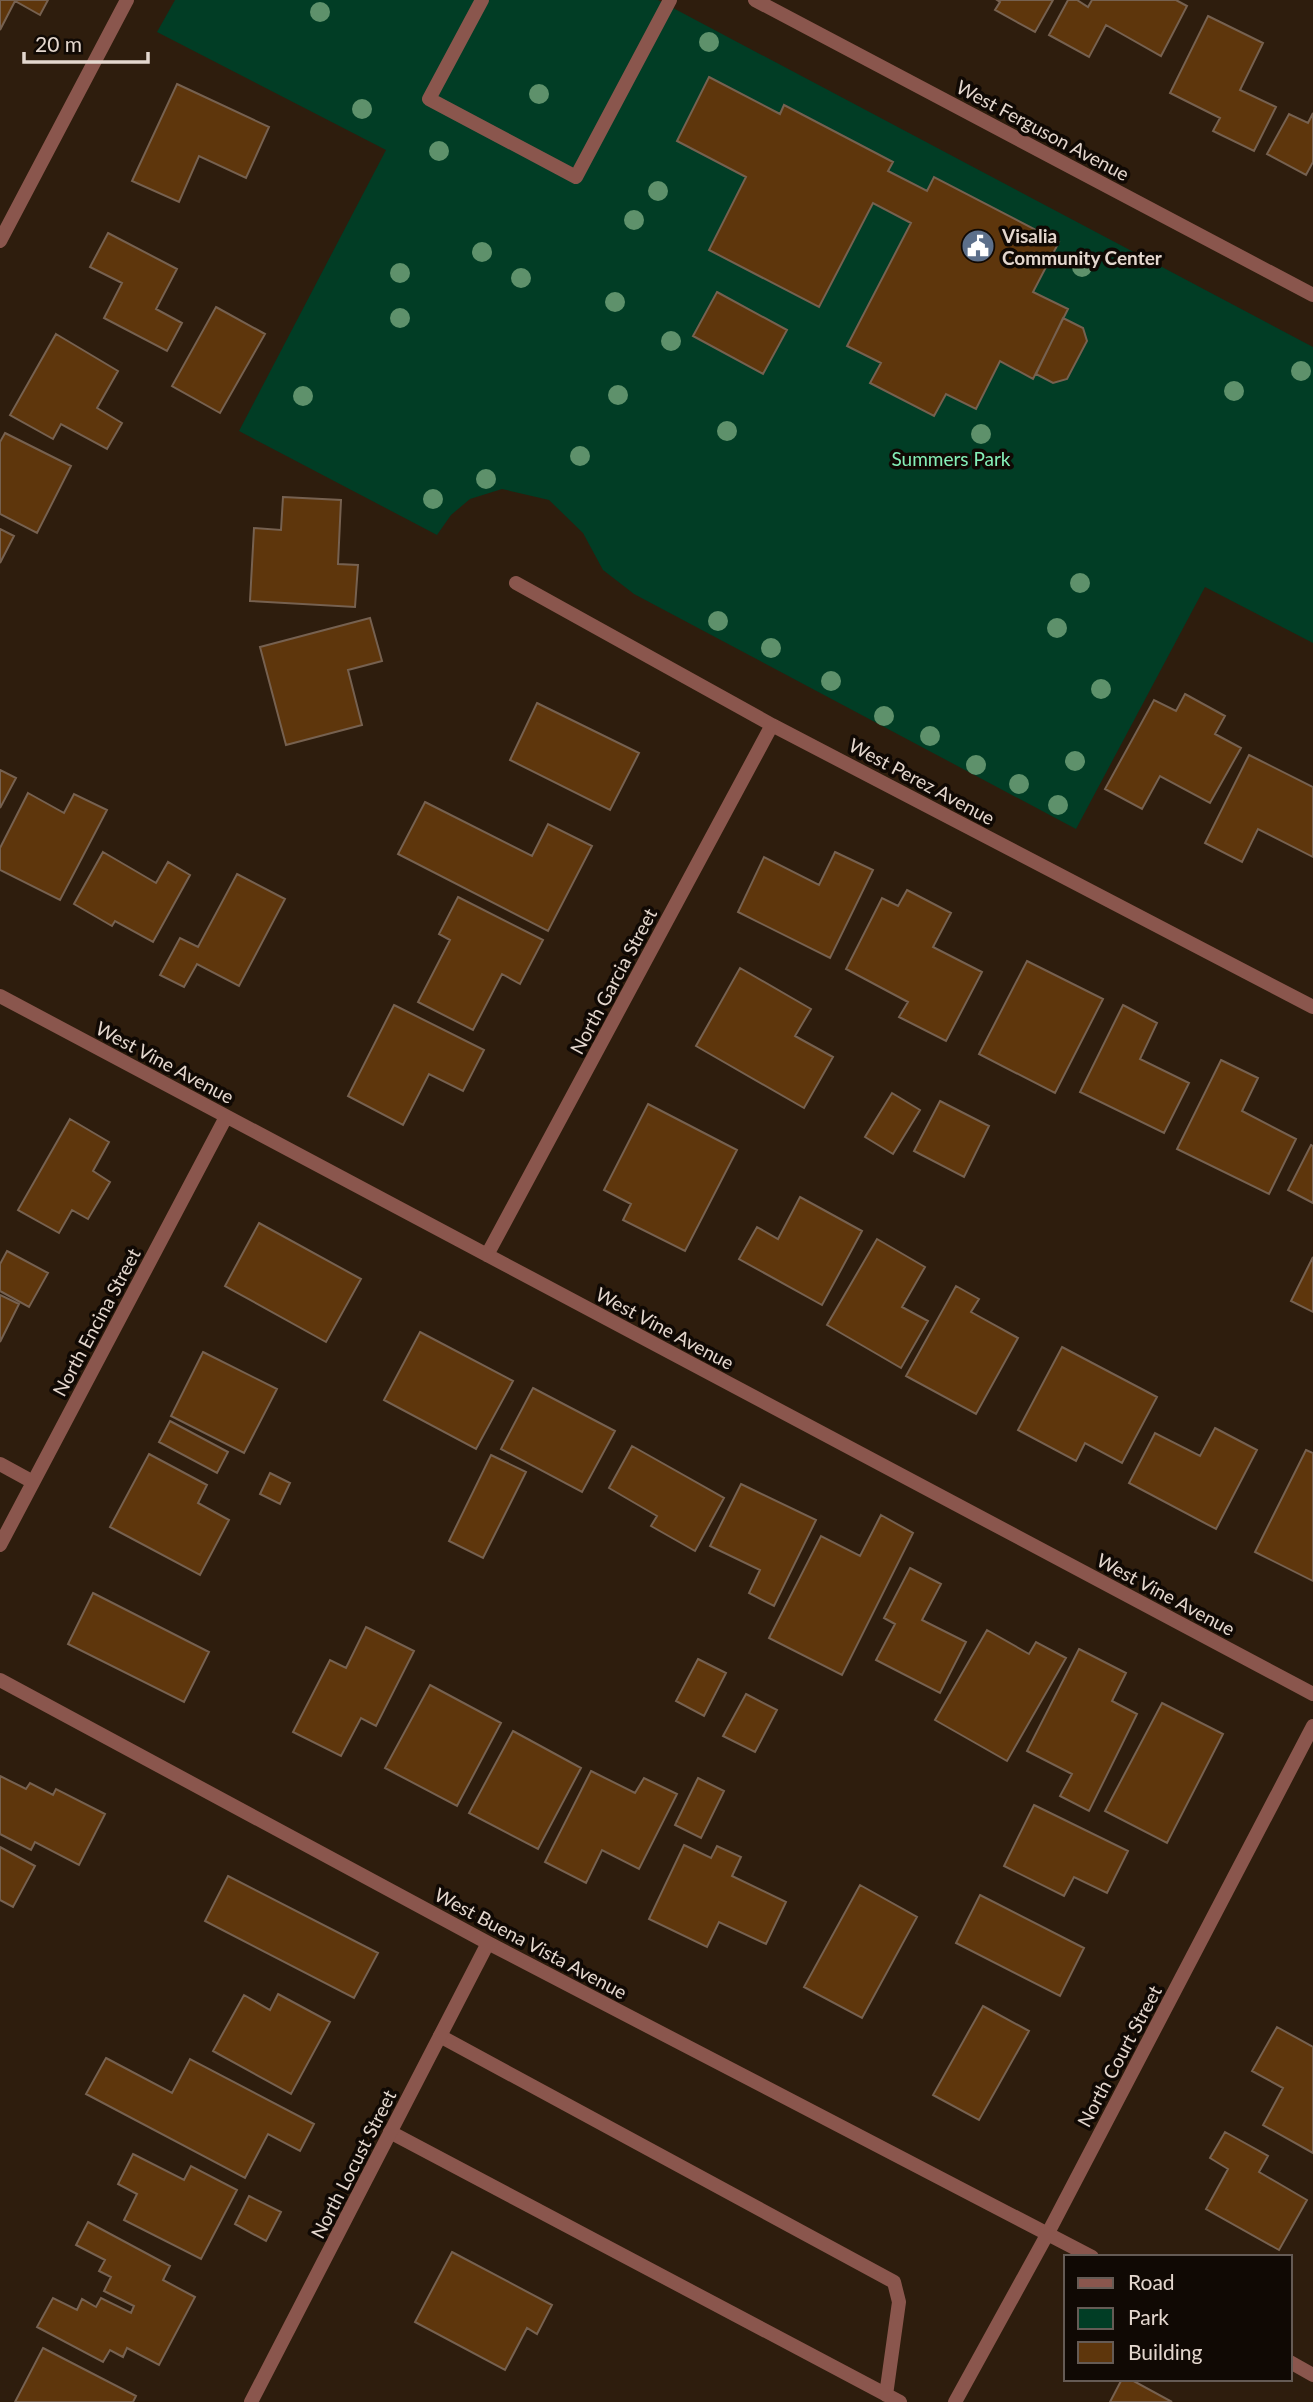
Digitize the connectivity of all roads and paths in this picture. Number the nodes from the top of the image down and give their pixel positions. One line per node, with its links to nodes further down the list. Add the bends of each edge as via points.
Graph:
1 (127, 0): 5 (street)
2 (482, 0): 3 (street, via 429,99 576,177)
3 (670, 0)
4 (755, 0): 6 (street, West Ferguson Avenue)
5 (0, 242)
6 (1313, 295)
7 (516, 583): 8 (street, West Perez Avenue)
8 (772, 724): 10 (street, West Perez Avenue); 12 (street, North Garcia Street)
9 (0, 996): 11 (street, West Vine Avenue)
10 (1313, 1007)
11 (226, 1117): 12 (street, West Vine Avenue); 14 (street, North Encina Street)
12 (487, 1255): 17 (street, West Vine Avenue)
13 (0, 1464): 14 (street)
14 (33, 1482): 15 (street, North Encina Street)
15 (0, 1545)
16 (0, 1680): 19 (street, West Buena Vista Avenue)
17 (1313, 1694)
18 (1313, 1726): 22 (street, North Court Street)
19 (488, 1943): 20 (street, North Locust Street); 22 (street, West Buena Vista Avenue)
20 (440, 2036): 21 (street, North Locust Street); 26 (street, via 894,2282 899,2302)
21 (390, 2132): 26 (street); 27 (street, North Locust Street)
22 (1048, 2233): 23 (street, West Buena Vista Avenue); 29 (street, North Court Street)
23 (1088, 2255)
24 (1292, 2363): 25 (street)
25 (1313, 2375)
26 (886, 2395): 28 (street)
27 (251, 2402)
28 (900, 2402)
29 (955, 2402)

